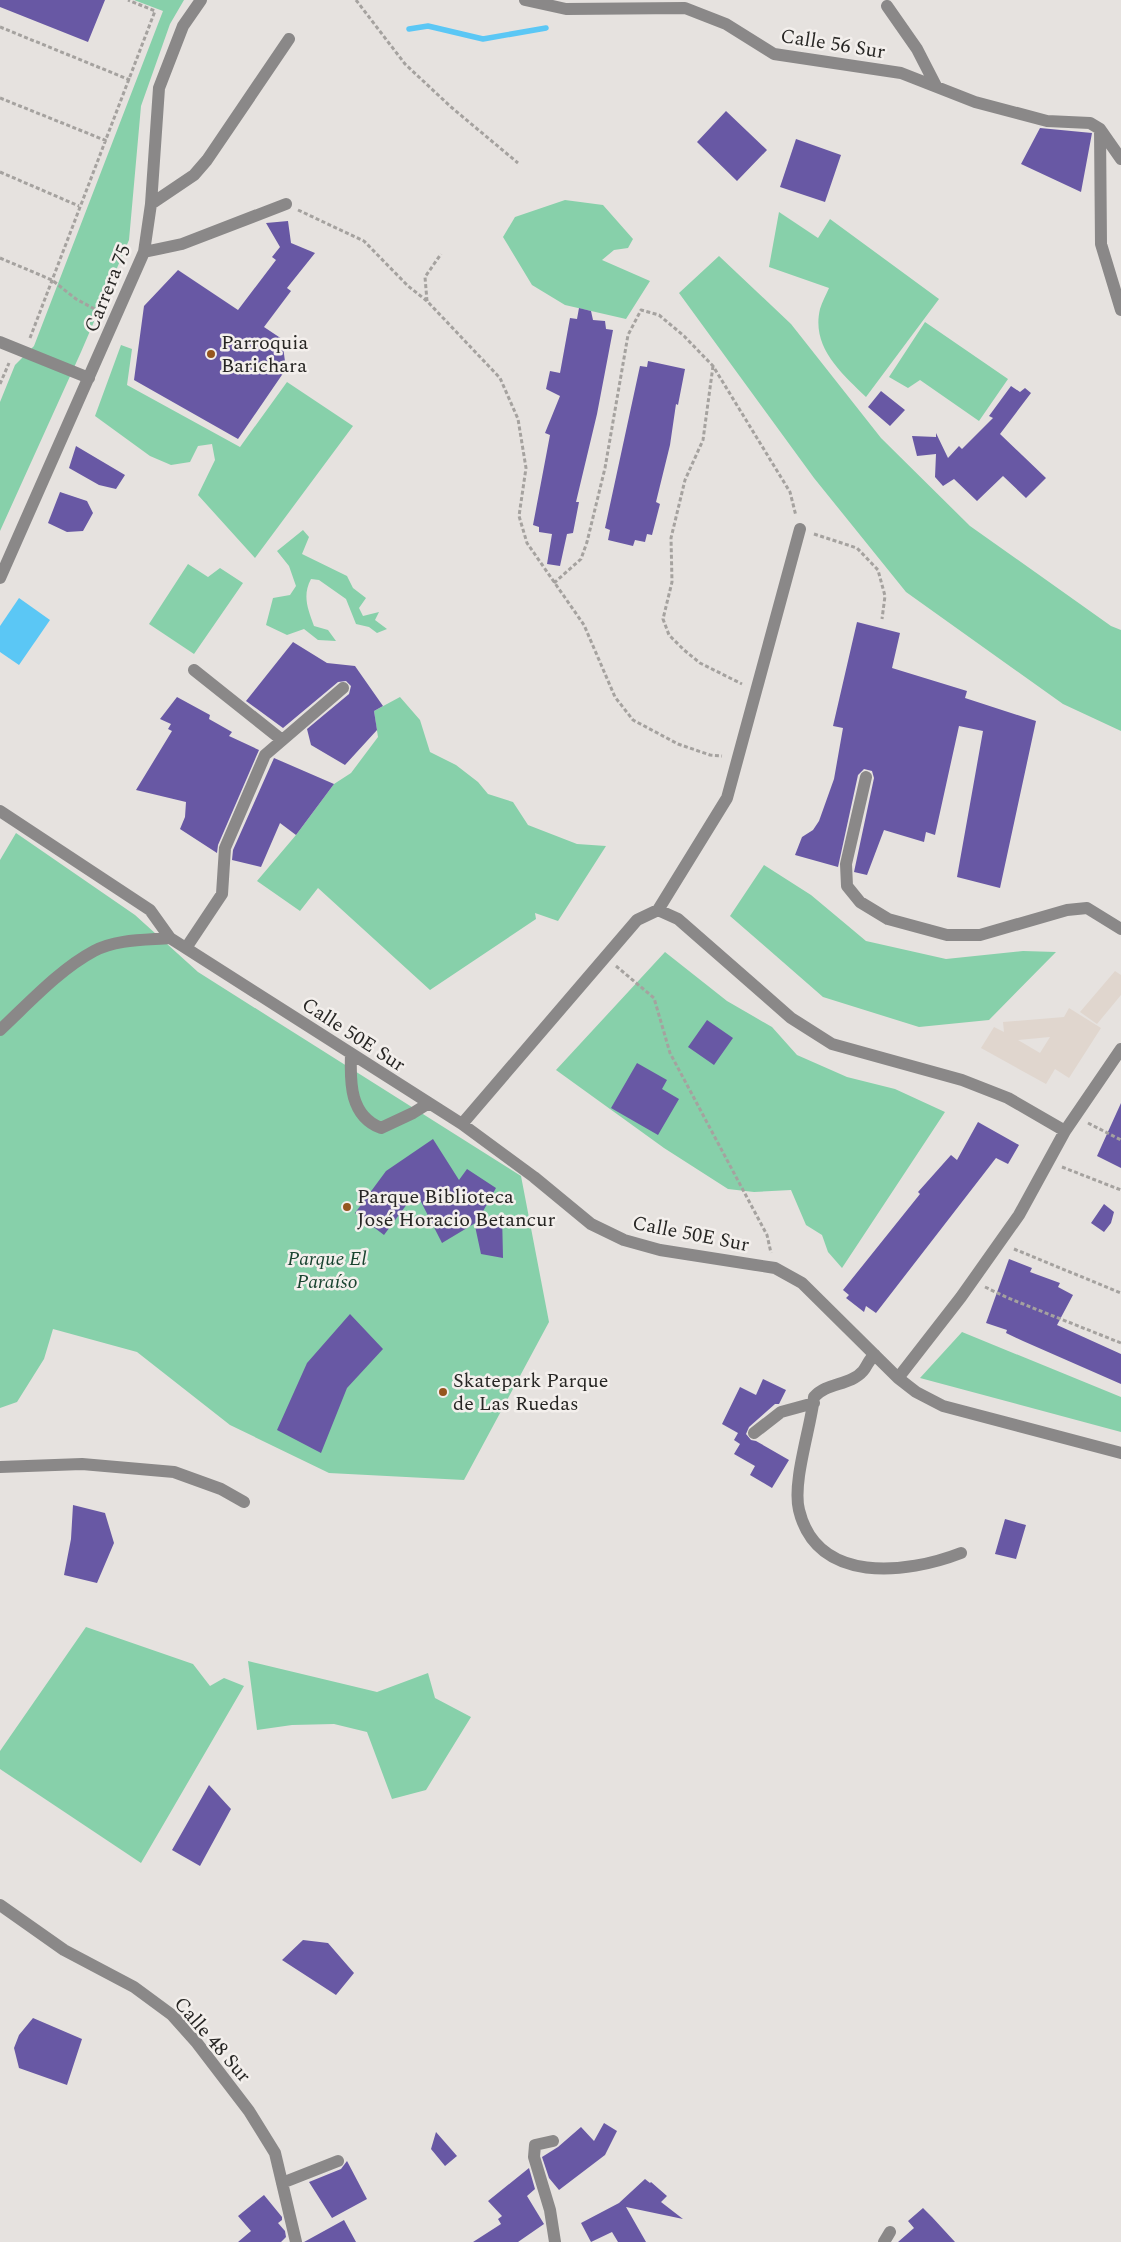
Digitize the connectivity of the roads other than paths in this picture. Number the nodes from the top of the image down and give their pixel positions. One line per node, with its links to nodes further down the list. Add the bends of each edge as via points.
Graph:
1 (201, 0): 8 (street, Carrera 75, via 183,26 159,88)
2 (525, 0): 5 (street, Calle 56 Sur, via 566,10 685,8 726,24 774,54 901,73)
3 (887, 6): 5 (street)
4 (289, 39): 8 (street, via 207,160 194,175)
5 (936, 86): 6 (street, Calle 56 Sur, via 975,102 1047,121 1090,123)
6 (1100, 129): 7 (street); 11 (street, via 1101,244)
7 (1121, 160)
8 (151, 204): 10 (street, Carrera 75)
9 (286, 204): 10 (street, via 182,244)
10 (144, 252): 13 (street, Carrera 75)
11 (1121, 310)
12 (0, 342): 13 (street)
13 (89, 378): 15 (street, Carrera 75)
14 (800, 529): 21 (street, via 727,798)
15 (0, 578)
16 (194, 670): 18 (street)
17 (343, 688): 18 (street)
18 (282, 740): 24 (street, via 265,755 224,848 222,894)
19 (866, 777): 22 (street, via 846,864 847,886 860,902 888,919 947,934 980,935 1067,910 1088,908)
20 (0, 811): 23 (street, Calle 50E Sur, via 150,910)
21 (658, 910): 29 (street, via 637,920); 30 (street, via 678,919 791,1018 832,1044 971,1084 1008,1098)
22 (1121, 929)
23 (170, 938): 24 (street, Calle 50E Sur); 25 (street, via 129,941 95,950 62,974)
24 (186, 948): 27 (street, Calle 50E Sur)
25 (0, 1030)
26 (1121, 1049): 30 (street)
27 (351, 1055): 28 (street, Calle 50E Sur); 28 (street, via 350,1085 368,1123 381,1128)
28 (429, 1103): 29 (street, Calle 50E Sur)
29 (462, 1124): 31 (street, Calle 50E Sur, via 591,1224 624,1240 660,1250 775,1268 802,1283)
30 (1065, 1131): 32 (street, via 1019,1215)
31 (875, 1355): 32 (street, Calle 50E Sur); 33 (street, via 868,1360 864,1371 825,1388 814,1397)
32 (898, 1378): 35 (street, Calle 50E Sur, via 943,1406)
33 (814, 1403): 34 (street, via 781,1412); 38 (street, via 801,1471 799,1509 813,1538 822,1548 837,1560 867,1568 914,1566)
34 (754, 1433)
35 (1121, 1453)
36 (0, 1467): 37 (street, via 82,1464 174,1472 221,1489)
37 (244, 1502)
38 (961, 1552)
39 (0, 1905): 42 (street, Calle 48 Sur, via 64,1950 134,1987 172,2015 249,2111 274,2154)
40 (553, 2141): 44 (street, via 535,2145 534,2157 550,2210)
41 (338, 2161): 42 (street)
42 (282, 2183): 43 (street, Calle 48 Sur)
43 (296, 2242)
44 (555, 2242)

